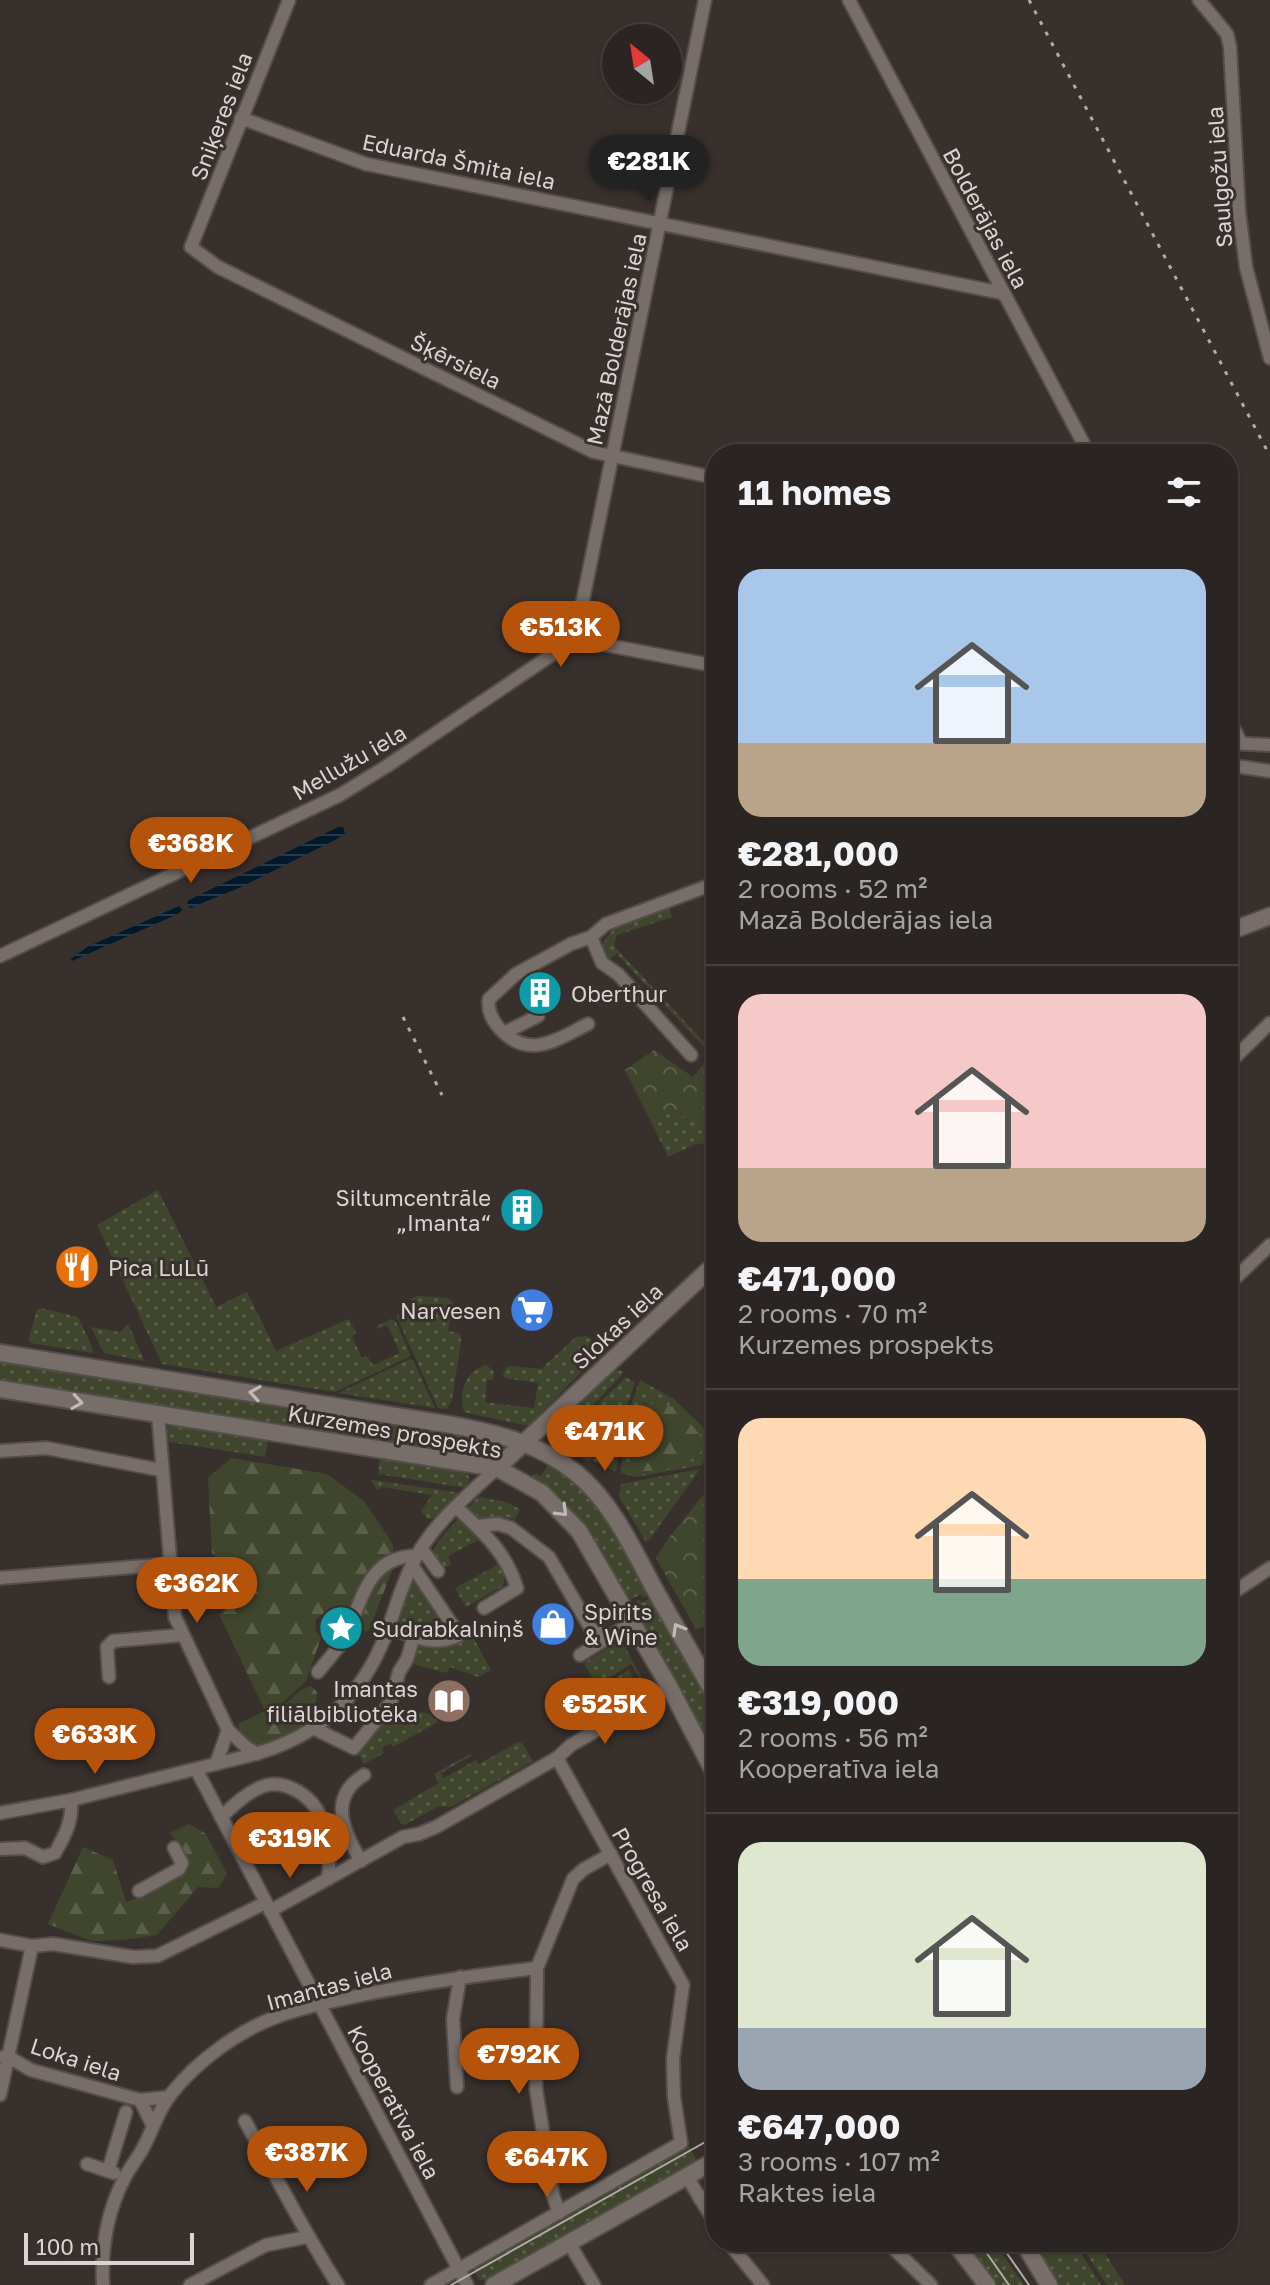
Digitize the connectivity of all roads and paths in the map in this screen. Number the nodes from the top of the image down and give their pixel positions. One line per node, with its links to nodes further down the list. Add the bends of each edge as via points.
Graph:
1 (289, 0): 5 (street, Sniķeres iela)
2 (705, 0): 6 (street, Mazā Bolderājas iela)
3 (849, 0): 8 (street, Bolderājas iela)
4 (1199, 0): 9 (street, Saulgožu iela, via 1227,34 1230,47 1246,267)
5 (241, 118): 6 (street, Eduarda Šmita iela, via 366,164); 7 (street, Sniķeres iela)
6 (660, 224): 8 (street, Eduarda Šmita iela); 11 (street, Mazā Bolderājas iela)
7 (191, 247): 11 (street, Šķērsiela, via 213,264)
8 (1002, 293): 10 (street, Bolderājas iela)
9 (1270, 358)
10 (1084, 444)
11 (612, 458): 12 (street, Šķērsiela); 13 (street, Mazā Bolderājas iela)
12 (706, 476)
13 (575, 639): 14 (street); 23 (street, Mellužu iela, via 340,795)
14 (706, 664)
15 (1238, 743): 16 (street)
16 (1270, 745)
17 (1238, 766): 18 (street)
18 (1270, 771)
19 (706, 887): 22 (street, via 606,924)
20 (1270, 916): 21 (main road)
21 (1238, 928)
22 (591, 937): 27 (street, via 497,989 487,1009); 29 (street, via 602,963)
23 (0, 956)
24 (538, 1016): 27 (street)
25 (1270, 1023): 28 (street)
26 (588, 1024): 27 (street, via 545,1046 510,1040)
27 (504, 1033)
28 (1238, 1054)
29 (691, 1055)
30 (1270, 1245): 32 (street)
31 (706, 1272): 36 (main road, Slokas iela)
32 (1238, 1275)
33 (0, 1353): 36 (main road, Kurzemes prospekts, one-way to 33, via 452,1425)
34 (0, 1389): 35 (main road, Kurzemes prospekts, one-way to 35)
35 (158, 1414): 38 (main road, Kurzemes prospekts); 39 (street)
36 (524, 1443): 38 (main road, Slokas iela); 57 (main road, Kurzemes prospekts, one-way to 36, via 602,1501 578,1474)
37 (0, 1451): 39 (street, via 46,1448)
38 (497, 1468): 40 (street, Slokas iela); 49 (main road, Kurzemes prospekts, one-way to 49, via 542,1493 570,1519)
39 (161, 1470): 43 (street)
40 (456, 1507): 41 (street); 42 (street, Slokas iela)
41 (477, 1526): 48 (street, via 501,1552 517,1588); 52 (street, via 511,1528 549,1557 591,1629)
42 (416, 1556): 45 (street); 50 (street, Slokas iela); 53 (street, via 459,1635 444,1643); 55 (street, via 392,1562 371,1579 343,1640)
43 (170, 1564): 46 (street); 51 (street)
44 (1270, 1568): 47 (street)
45 (438, 1571)
46 (0, 1578)
47 (1238, 1589)
48 (484, 1608)
49 (633, 1622): 52 (street); 58 (main road, Kurzemes prospekts)
50 (388, 1627): 53 (street); 59 (street, Slokas iela, via 358,1687)
51 (182, 1635): 56 (street, via 113,1641 107,1647); 60 (street)
52 (608, 1635): 54 (street)
53 (414, 1636): 59 (street, via 391,1702 354,1748)
54 (580, 1655)
55 (318, 1672)
56 (109, 1677)
57 (706, 1679)
58 (670, 1688): 62 (main road, Kurzemes prospekts); 63 (street)
59 (315, 1729): 61 (street, Slokas iela)
60 (228, 1730): 61 (street); 64 (street)
61 (257, 1754): 64 (street, Slokas iela)
62 (706, 1757)
63 (557, 1758): 72 (street, Progresa iela); 73 (street, via 436,1827 403,1837)
64 (216, 1764): 65 (street, Slokas iela)
65 (196, 1769): 67 (street, Slokas iela); 69 (street, Kooperatīva iela)
66 (364, 1775): 73 (street, via 345,1791 342,1802 342,1816)
67 (71, 1800): 68 (street, Slokas iela); 71 (street, via 68,1831 55,1853 43,1857 25,1848)
68 (0, 1813)
69 (221, 1817): 74 (street, via 264,1786 283,1784 298,1791 314,1803 325,1830); 76 (street, Kooperatīva iela)
70 (174, 1848): 75 (street, via 182,1863 179,1869)
71 (0, 1849)
72 (611, 1854): 79 (street, via 573,1879); 98 (street, Progresa iela, via 683,1985 673,2059 681,2143)
73 (361, 1861): 74 (street)
74 (328, 1879): 76 (street)
75 (139, 1891)
76 (268, 1907): 78 (street, via 157,1956); 81 (street, Kooperatīva iela)
77 (0, 1940): 78 (street)
78 (32, 1946): 82 (street)
79 (537, 1968): 80 (street, Imantas iela); 98 (street, via 536,2089)
80 (460, 1977): 81 (street, Imantas iela); 83 (street, via 453,2019)
81 (321, 2004): 85 (street, Imantas iela, via 242,2035 210,2056); 105 (street, Kooperatīva iela)
82 (4, 2056): 84 (street); 86 (street, Loka iela, via 31,2070)
83 (457, 2087)
84 (0, 2095)
85 (169, 2097): 86 (street, Loka iela); 89 (street, Imantas iela)
86 (140, 2100): 89 (street, Loka iela)
87 (126, 2112): 92 (street)
88 (245, 2121): 99 (street)
89 (152, 2124): 93 (street, Imantas iela)
90 (87, 2164): 92 (street)
91 (706, 2166): 94 (main road)
92 (108, 2171): 93 (street)
93 (125, 2176): 106 (street, Imantas iela, via 105,2228)
94 (687, 2177): 96 (street); 100 (main road)
95 (706, 2196): 96 (street)
96 (700, 2199): 97 (street)
97 (706, 2208)
98 (559, 2213): 105 (street)
99 (307, 2237): 107 (street, via 266,2245); 108 (street)
100 (569, 2243): 111 (main road); 112 (street)
101 (736, 2252): 113 (street)
102 (897, 2252): 114 (street)
103 (962, 2252): 115 (main road)
104 (1029, 2252): 116 (main road)
105 (459, 2270): 109 (street); 110 (street, Kooperatīva iela)
106 (103, 2285)
107 (190, 2285)
108 (338, 2285)
109 (431, 2285)
110 (467, 2285)
111 (494, 2285)
112 (594, 2285)
113 (763, 2285)
114 (931, 2285)
115 (987, 2285)
116 (1049, 2285)

